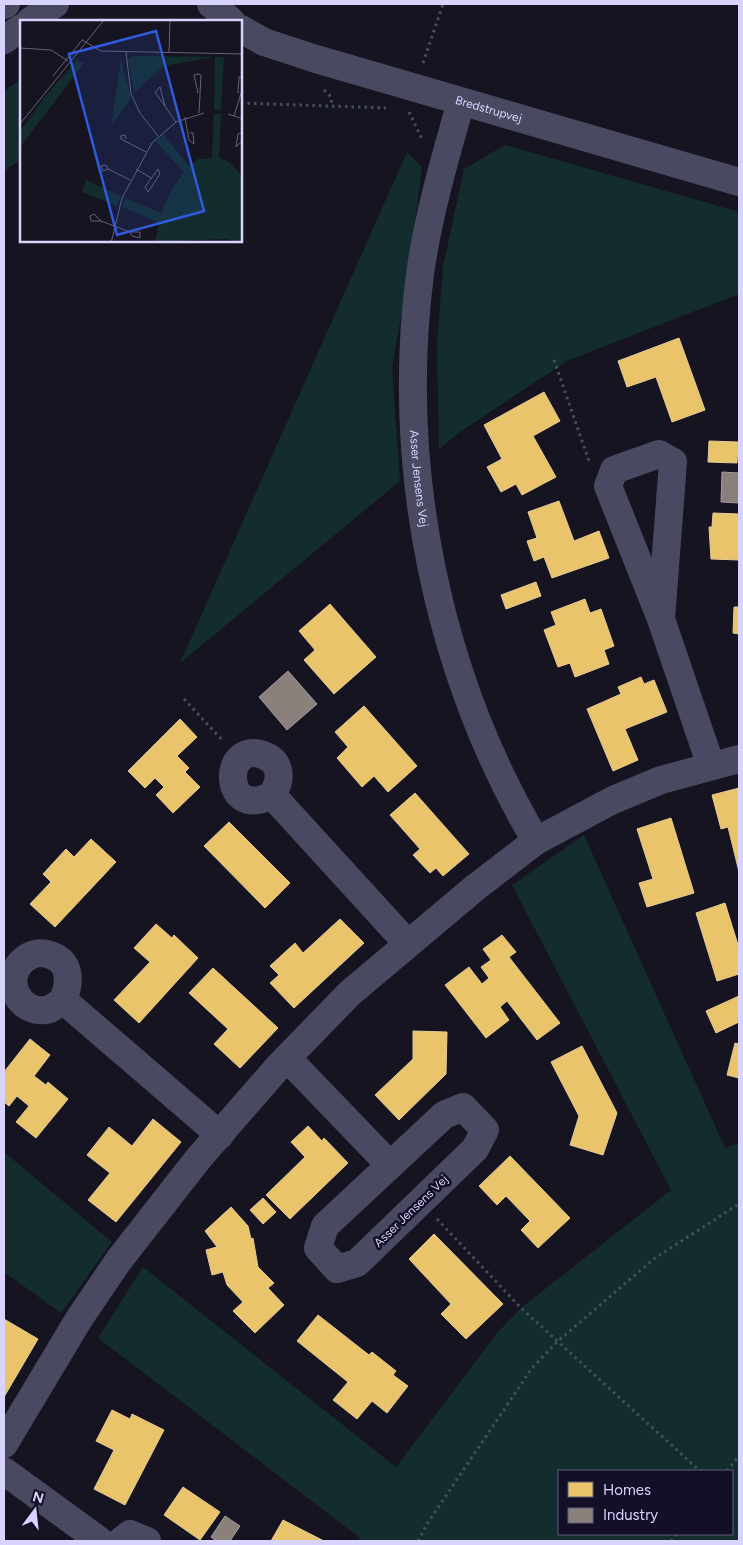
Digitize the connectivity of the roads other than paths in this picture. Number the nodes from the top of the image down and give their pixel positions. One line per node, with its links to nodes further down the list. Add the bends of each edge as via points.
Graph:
1 (55, 4): 3 (street)
2 (211, 4): 4 (street)
3 (31, 20)
4 (230, 20)
5 (20, 29): 7 (street)
6 (242, 30): 8 (street, Bredstrupvej, via 264,42)
7 (4, 40)
8 (461, 102): 9 (street, Bredstrupvej); 14 (street, Asser Jensens Vej, via 420,272 415,324 416,458 429,554 444,620 487,743)
9 (739, 182)
10 (661, 619): 10 (street, via 608,486 614,470 659,454 673,462); 13 (street)
11 (239, 759): 15 (street, via 233,768 234,789 252,800 272,795)
12 (739, 759): 13 (street)
13 (711, 766): 14 (street, via 661,780 613,800)
14 (536, 842): 15 (street)
15 (408, 944): 17 (street, via 350,993)
16 (63, 1000): 18 (street)
17 (288, 1058): 18 (street); 19 (street)
18 (220, 1135): 20 (street, via 119,1260)
19 (390, 1164): 19 (street, Asser Jensens Vej, via 444,1115 463,1107 485,1130 475,1149 357,1263 337,1269 318,1248 325,1226)
20 (4, 1444)
21 (4, 1471): 22 (street)
22 (100, 1541)
23 (121, 1541): 24 (street, via 130,1534)
24 (147, 1541)

